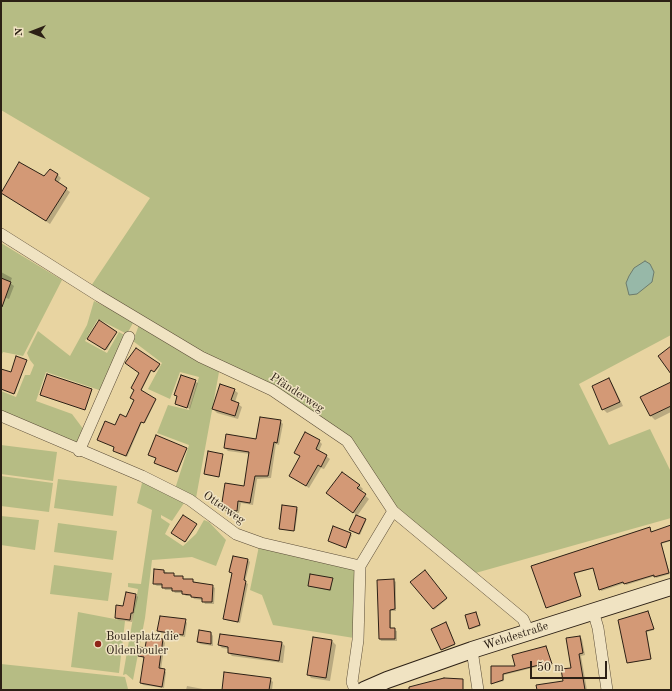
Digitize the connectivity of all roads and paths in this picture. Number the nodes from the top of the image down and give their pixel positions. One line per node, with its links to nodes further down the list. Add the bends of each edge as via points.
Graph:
1 (1, 234): 5 (street, Pfänderweg, via 201,357 272,390 347,441)
2 (129, 337): 4 (street)
3 (1, 416): 4 (street, Otterweg)
4 (79, 451): 6 (street, Otterweg, via 142,476 190,500 236,534)
5 (393, 511): 6 (street); 9 (street, Pfänderweg, via 523,619)
6 (360, 566): 11 (street, via 358,640 352,682)
7 (671, 587): 8 (street, Wehdestraße)
8 (593, 611): 9 (street, Wehdestraße); 14 (street)
9 (529, 632): 10 (street, Wehdestraße)
10 (472, 650): 12 (street, Wehdestraße); 13 (street)
11 (356, 690)
12 (364, 690)
13 (478, 690)
14 (607, 690)

